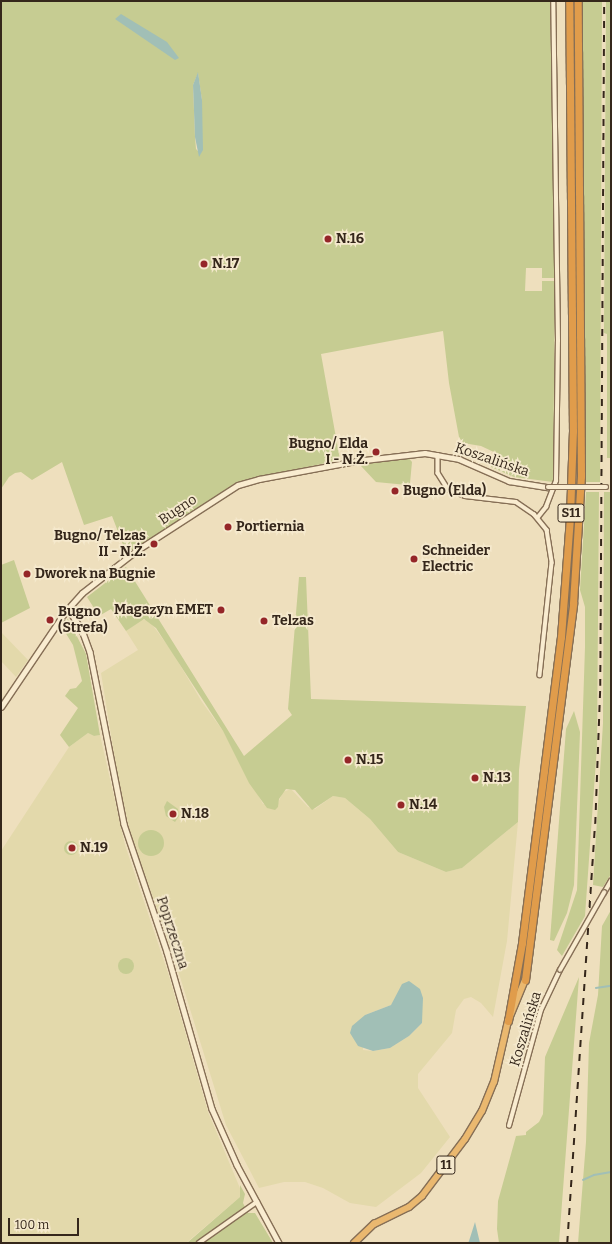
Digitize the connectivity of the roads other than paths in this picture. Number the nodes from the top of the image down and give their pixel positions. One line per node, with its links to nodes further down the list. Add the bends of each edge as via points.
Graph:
1 (553, 1): 6 (street, via 558,341 556,481 546,507)
2 (569, 1): 12 (highway, S11, via 573,416 570,516 561,637 522,943)
3 (578, 1): 11 (highway, S11, via 581,415 577,552 563,690)
4 (438, 454): 5 (street, Koszalińska, bridge, via 469,462 509,481 548,486); 6 (street, via 438,473 448,489 465,496 516,502); 7 (street, Bugno, via 364,460 238,485 125,559 82,593)
5 (609, 487)
6 (538, 517): 8 (street, via 550,540 552,563)
7 (68, 608): 9 (street, Bugno); 14 (street, Poprzeczna, via 85,637 92,659 126,831 167,952 208,1097 220,1130)
8 (540, 675)
9 (1, 707)
10 (611, 881): 13 (street, Koszalińska, bridge, via 560,970 541,1010)
11 (526, 980): 12 (highway, 11)
12 (508, 1021): 17 (highway, 11, via 494,1082 482,1110 460,1145 422,1196 396,1214 374,1224)
13 (510, 1126)
14 (257, 1202): 15 (street); 16 (street, Poprzeczna)
15 (199, 1243)
16 (279, 1243)
17 (354, 1243)

